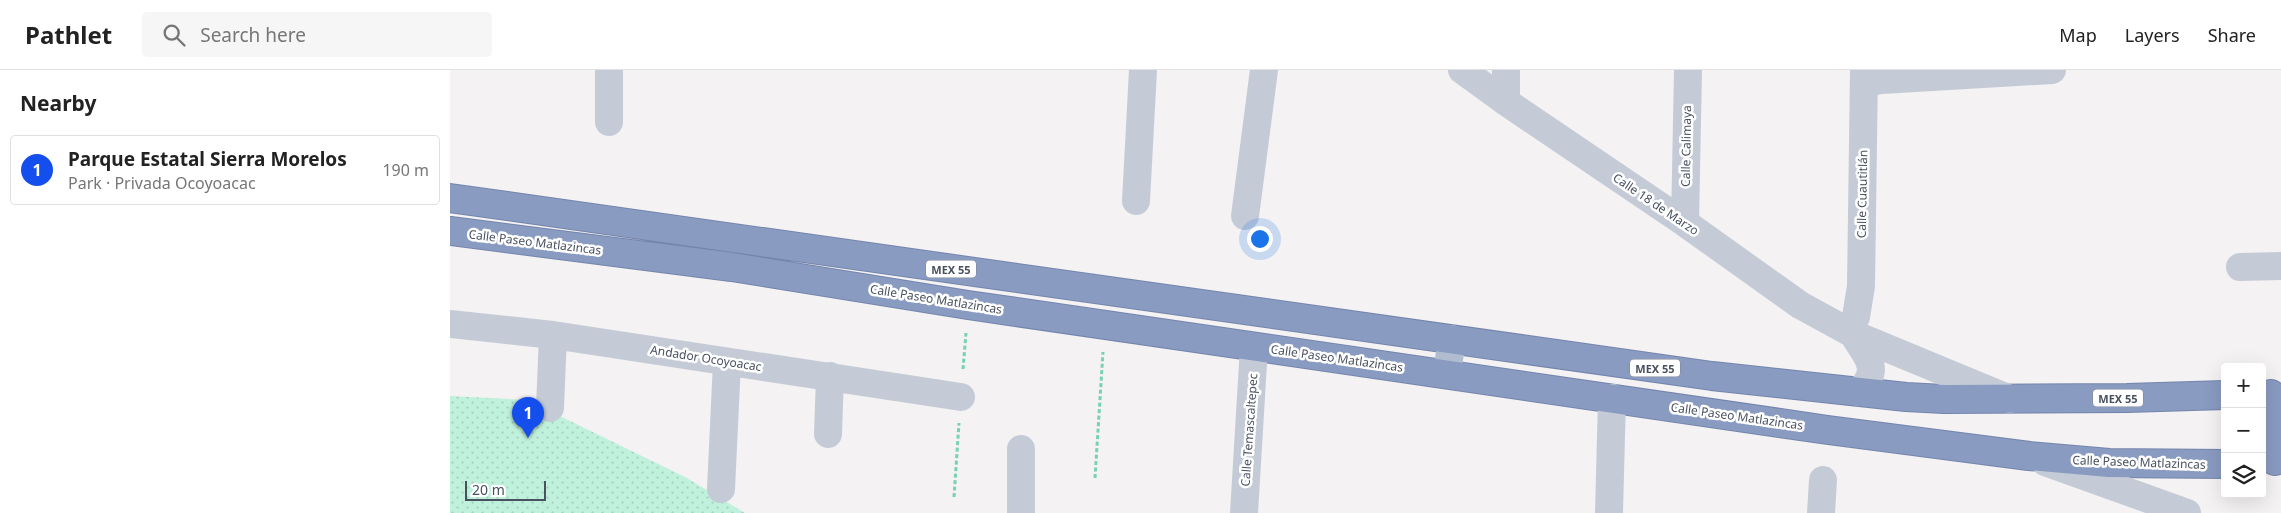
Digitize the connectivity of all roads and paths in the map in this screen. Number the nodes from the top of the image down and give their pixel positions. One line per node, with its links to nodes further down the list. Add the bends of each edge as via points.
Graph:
1 (609, 70): 10 (street)
2 (1143, 70): 12 (street)
3 (1264, 70): 13 (street)
4 (1462, 70): 9 (street, Calle 18 de Marzo)
5 (1506, 70): 9 (street)
6 (1688, 70): 14 (street, Calle Calimaya)
7 (2052, 70): 8 (street, via 1882,80)
8 (1864, 77): 22 (street, Calle Cuautitlán, via 1861,286)
9 (1506, 102): 14 (street, Calle 18 de Marzo)
10 (609, 122)
11 (450, 198): 16 (highway, MEX 55)
12 (1136, 201)
13 (1245, 216)
14 (1685, 223): 22 (street, Calle 18 de Marzo, via 1800,305)
15 (450, 231): 18 (highway, Calle Paseo Matlazincas)
16 (736, 238): 18 (main road); 24 (highway, MEX 55)
17 (2281, 266): 19 (street)
18 (732, 267): 20 (highway, Calle Paseo Matlazincas, via 968,305)
19 (2240, 267)
20 (1105, 323): 25 (highway, Calle Paseo Matlazincas); 41 (path)
21 (450, 324): 23 (street, Andador Ocoyoacac)
22 (1854, 325): 29 (street, via 1871,368 1870,379); 34 (street, Calle 18 de Marzo)
23 (553, 335): 26 (street, Andador Ocoyoacac); 35 (street)
24 (1452, 339): 27 (main road); 29 (highway, MEX 55, via 1712,376)
25 (1254, 346): 27 (highway, Calle Paseo Matlazincas); 45 (street, Calle Temascaltepec)
26 (727, 362): 28 (street, Andador Ocoyoacac); 43 (street)
27 (1447, 373): 33 (highway, Calle Paseo Matlazincas)
28 (830, 376): 32 (street, Andador Ocoyoacac); 36 (street)
29 (1859, 392): 34 (highway, MEX 55, via 1906,398)
30 (2271, 394): 39 (highway)
31 (2221, 395): 34 (highway, MEX 55)
32 (961, 397)
33 (1612, 398): 38 (highway, Calle Paseo Matlazincas); 46 (street)
34 (2011, 400)
35 (550, 408)
36 (828, 434)
37 (1021, 449): 44 (street)
38 (2029, 456): 40 (highway, Calle Paseo Matlazincas, via 2109,463); 48 (street)
39 (2273, 461)
40 (2221, 464)
41 (1095, 478)
42 (1823, 480): 47 (street)
43 (721, 489)
44 (1021, 513)
45 (1244, 513)
46 (1609, 513)
47 (1821, 513)
48 (2187, 513)

